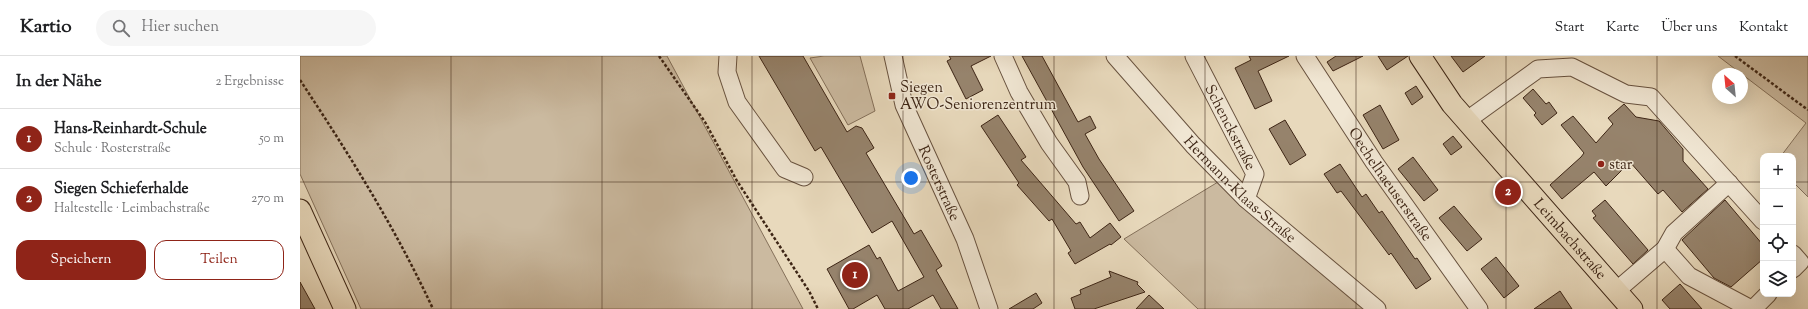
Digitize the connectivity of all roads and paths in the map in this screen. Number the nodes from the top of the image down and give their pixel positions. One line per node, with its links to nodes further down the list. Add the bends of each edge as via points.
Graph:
1 (659, 56): 26 (path, via 705,122 737,180)
2 (728, 56): 13 (street, via 727,72 737,102 785,169)
3 (893, 56): 27 (street, Rosterstraße, via 904,105 965,239)
4 (1003, 56): 15 (street, via 1019,92 1077,182)
5 (1115, 56): 16 (street, Hermann-Klaas-Straße, via 1193,145)
6 (1194, 56): 16 (street, Schenckstraße, via 1255,174)
7 (1305, 56): 29 (street, Oechelhaeuserstraße, via 1374,162)
8 (1420, 56): 12 (main road, Leimbachstraße)
9 (1735, 56): 11 (path)
10 (300, 80): 25 (path, via 351,158 417,275)
11 (1808, 110)
12 (1466, 121): 14 (street, via 1538,69 1572,67 1626,94 1651,97); 22 (main road, Leimbachstraße)
13 (804, 177)
14 (1729, 183): 18 (street); 19 (street, via 1674,233)
15 (1080, 196)
16 (1246, 199): 28 (street, Hermann-Klaas-Straße)
17 (300, 210): 24 (main road)
18 (1760, 218)
19 (1665, 249): 22 (street); 31 (street, via 1689,276)
20 (1796, 257): 21 (street, via 1800,262)
21 (1796, 266)
22 (1616, 291): 30 (main road, Leimbachstraße)
23 (1765, 297): 31 (street)
24 (345, 309)
25 (433, 309)
26 (818, 309)
27 (989, 309)
28 (1377, 309)
29 (1479, 309)
30 (1632, 309)
31 (1752, 309)

